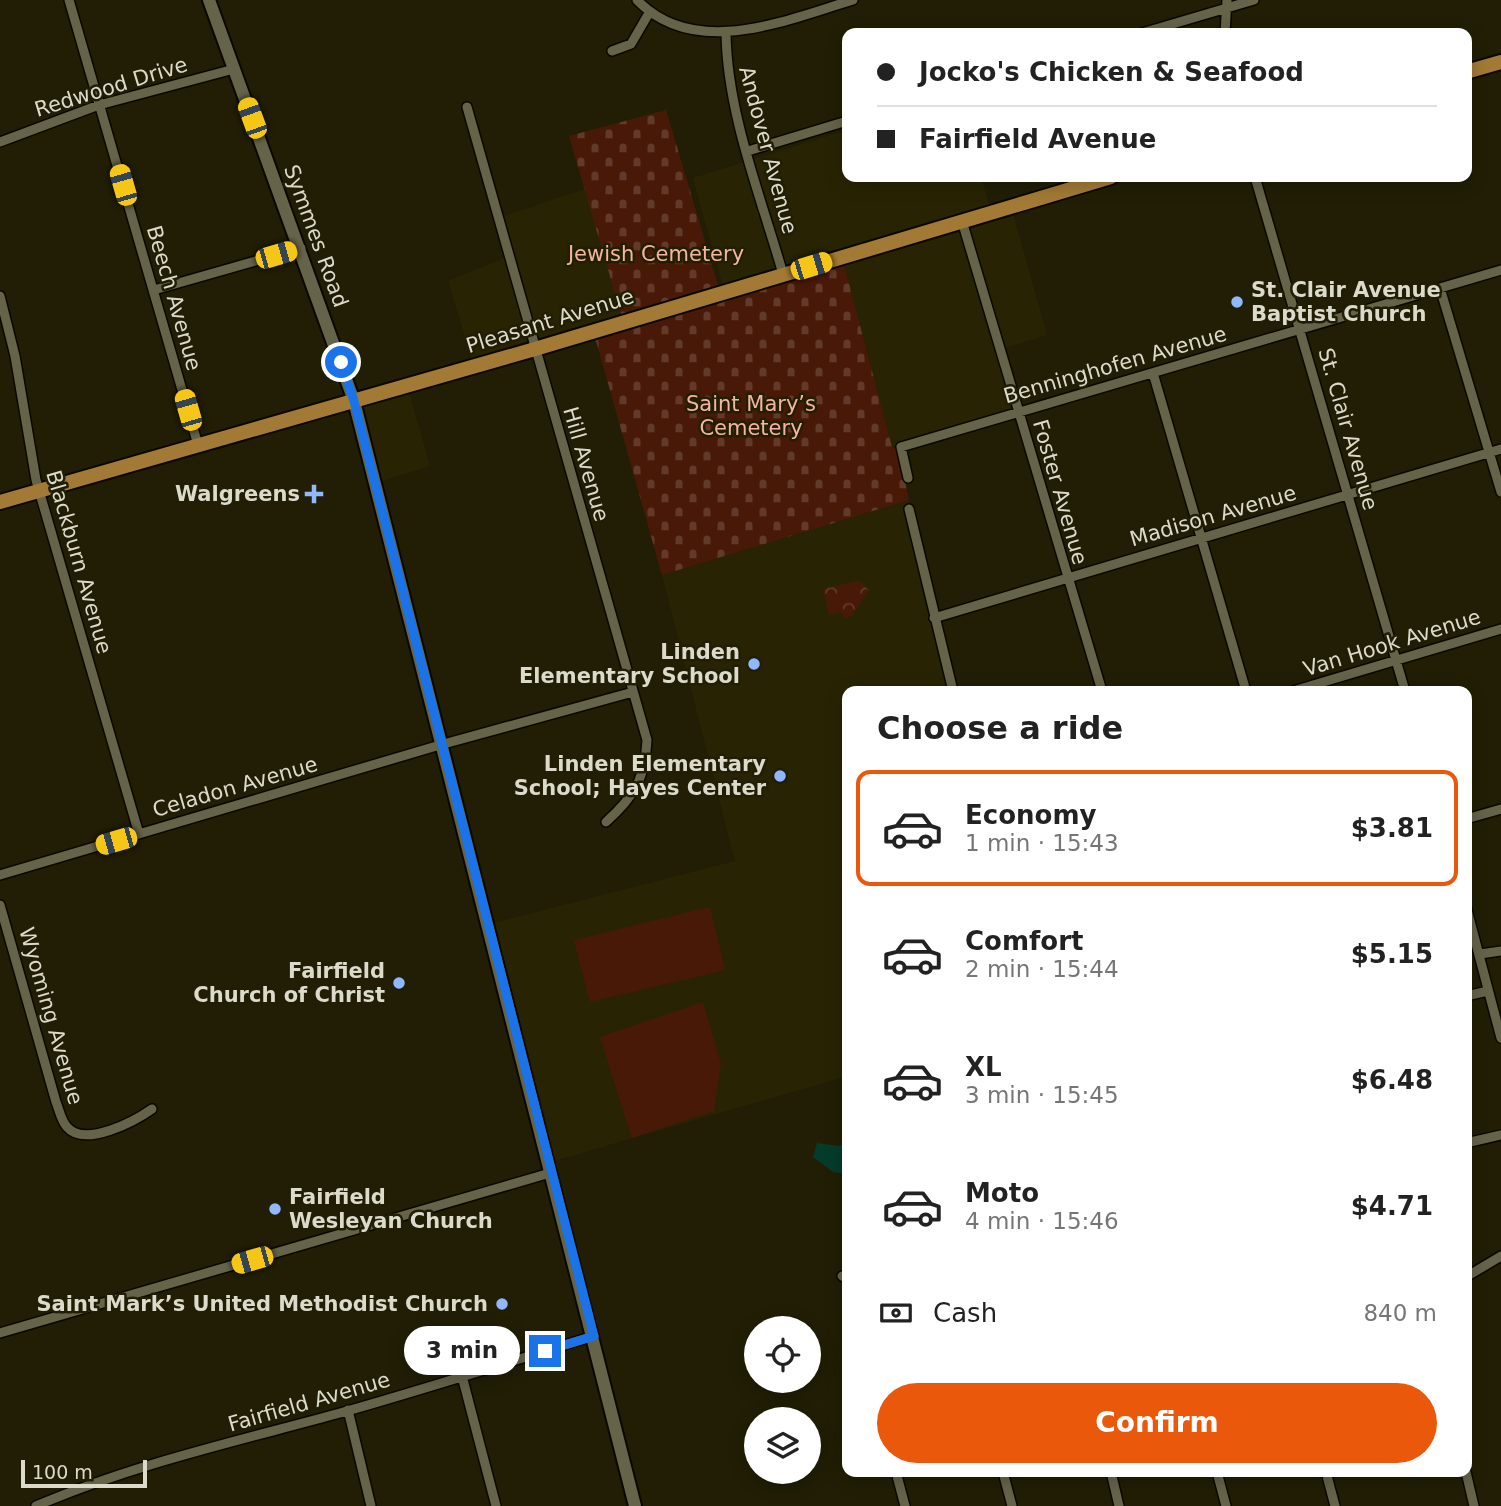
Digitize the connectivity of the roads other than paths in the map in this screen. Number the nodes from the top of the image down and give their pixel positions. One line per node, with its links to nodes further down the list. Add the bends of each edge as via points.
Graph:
1 (69, 0): 15 (street, Beech Avenue)
2 (209, 0): 13 (main road, Symmes Road)
3 (637, 0): 7 (street)
4 (853, 0): 10 (street)
5 (1254, 0): 6 (street)
6 (1227, 4): 8 (street); 9 (street)
7 (649, 13): 10 (street, via 684,27); 11 (street, via 631,44)
8 (1157, 28)
9 (1225, 28)
10 (726, 33): 19 (street, Andover Avenue, via 726,64)
11 (612, 51)
12 (1501, 62): 14 (main road)
13 (234, 69): 15 (street, Redwood Drive); 23 (main road, Symmes Road)
14 (1472, 70)
15 (99, 105): 18 (street, Redwood Drive); 27 (street, Beech Avenue)
16 (467, 107): 30 (street, Hill Avenue)
17 (842, 123): 19 (street)
18 (0, 142)
19 (748, 151): 25 (street, Andover Avenue)
20 (1094, 182): 22 (main road, Pleasant Avenue)
21 (1256, 182): 29 (street, St. Clair Avenue)
22 (962, 221): 25 (main road, Pleasant Avenue); 33 (street, Foster Avenue)
23 (300, 248): 27 (street); 32 (main road, Symmes Road)
24 (1501, 270): 26 (street, Benninghofen Avenue)
25 (783, 274): 30 (main road, Pleasant Avenue)
26 (1440, 288): 29 (street, Benninghofen Avenue); 36 (street)
27 (154, 290): 34 (street, Beech Avenue)
28 (0, 296): 38 (street, Blackburn Avenue)
29 (1300, 329): 31 (street, Benninghofen Avenue); 40 (street, St. Clair Avenue)
30 (535, 349): 32 (main road, Pleasant Avenue); 53 (street, Hill Avenue)
31 (1153, 373): 33 (street, Benninghofen Avenue); 43 (street)
32 (354, 401): 34 (main road, Pleasant Avenue); 54 (main road, Symmes Road)
33 (1018, 411): 37 (street, Benninghofen Avenue, via 901,447); 44 (street, Foster Avenue)
34 (198, 444): 38 (main road, Pleasant Avenue)
35 (1501, 449): 36 (street, Madison Avenue)
36 (1489, 452): 39 (street); 40 (street, Madison Avenue)
37 (908, 478)
38 (40, 491): 41 (main road, Pleasant Avenue); 58 (street, Blackburn Avenue)
39 (1501, 492)
40 (1349, 494): 43 (street, Madison Avenue); 47 (street, St. Clair Avenue)
41 (0, 502)
42 (909, 509): 45 (street)
43 (1203, 538): 44 (street, Madison Avenue); 50 (street)
44 (1066, 577): 45 (street, Madison Avenue); 49 (street, Foster Avenue)
45 (934, 618): 48 (street)
46 (1501, 629): 47 (street, Van Hook Avenue)
47 (1396, 659): 51 (street, Van Hook Avenue); 52 (street, St. Clair Avenue)
48 (952, 686)
49 (1100, 686)
50 (1245, 686)
51 (1309, 686)
52 (1404, 686)
53 (633, 692): 54 (street); 57 (street, Hill Avenue, via 647,740 644,772 627,801)
54 (440, 745): 58 (street, Celadon Avenue); 70 (main road, Symmes Road)
55 (1501, 809): 56 (street)
56 (1472, 817)
57 (606, 821)
58 (139, 834): 59 (street, Celadon Avenue)
59 (0, 875)
60 (0, 905): 67 (street, Wyoming Avenue, via 66,1127 95,1134)
61 (1472, 927): 63 (street)
62 (1501, 951): 63 (street)
63 (1480, 954): 64 (street)
64 (1488, 991): 65 (street); 66 (street)
65 (1472, 995)
66 (1501, 1038)
67 (152, 1109)
68 (1501, 1135): 69 (street)
69 (1472, 1142)
70 (550, 1173): 73 (street); 74 (main road, Symmes Road)
71 (1501, 1256): 72 (street)
72 (1472, 1273)
73 (0, 1333)
74 (594, 1336): 75 (street, Fairfield Avenue); 86 (main road, Symmes Road)
75 (462, 1376): 76 (street, Fairfield Avenue); 85 (street)
76 (348, 1410): 83 (street, Fairfield Avenue, via 131,1470); 84 (street)
77 (897, 1477): 87 (street)
78 (1004, 1477): 88 (street)
79 (1112, 1477): 89 (street)
80 (1218, 1477): 90 (street)
81 (1327, 1477): 91 (street)
82 (1467, 1477): 92 (street)
83 (36, 1506)
84 (371, 1506)
85 (496, 1506)
86 (635, 1506)
87 (905, 1506)
88 (1012, 1506)
89 (1119, 1506)
90 (1226, 1506)
91 (1335, 1506)
92 (1474, 1506)

